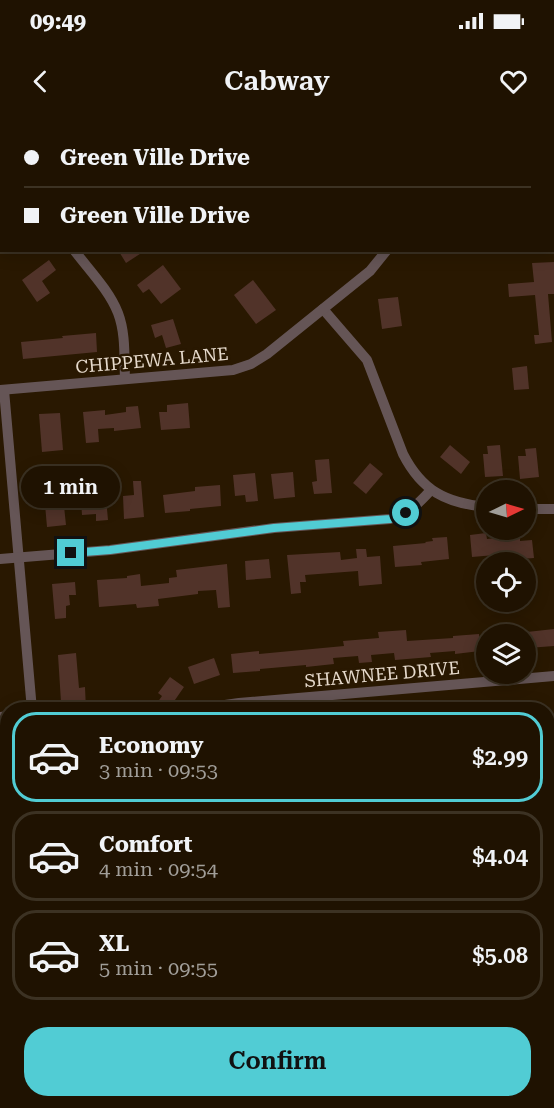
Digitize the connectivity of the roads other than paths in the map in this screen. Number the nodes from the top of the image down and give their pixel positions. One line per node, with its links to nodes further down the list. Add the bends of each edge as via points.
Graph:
1 (76, 252): 4 (street, via 117,311 122,325)
2 (385, 252): 3 (street, CHIPPEWA LANE)
3 (323, 309): 4 (street, CHIPPEWA LANE, via 251,364 233,370); 6 (street, via 367,360 403,454 410,468)
4 (125, 379): 5 (street, CHIPPEWA LANE)
5 (2, 390): 10 (street)
6 (431, 490): 7 (street, via 457,502); 10 (street, via 413,509 390,519 274,528)
7 (476, 505)
8 (536, 509): 9 (street)
9 (554, 510)
10 (19, 558): 11 (street); 13 (street)
11 (0, 560)
12 (554, 676): 14 (street, SHAWNEE DRIVE)
13 (31, 702)
14 (251, 702)

